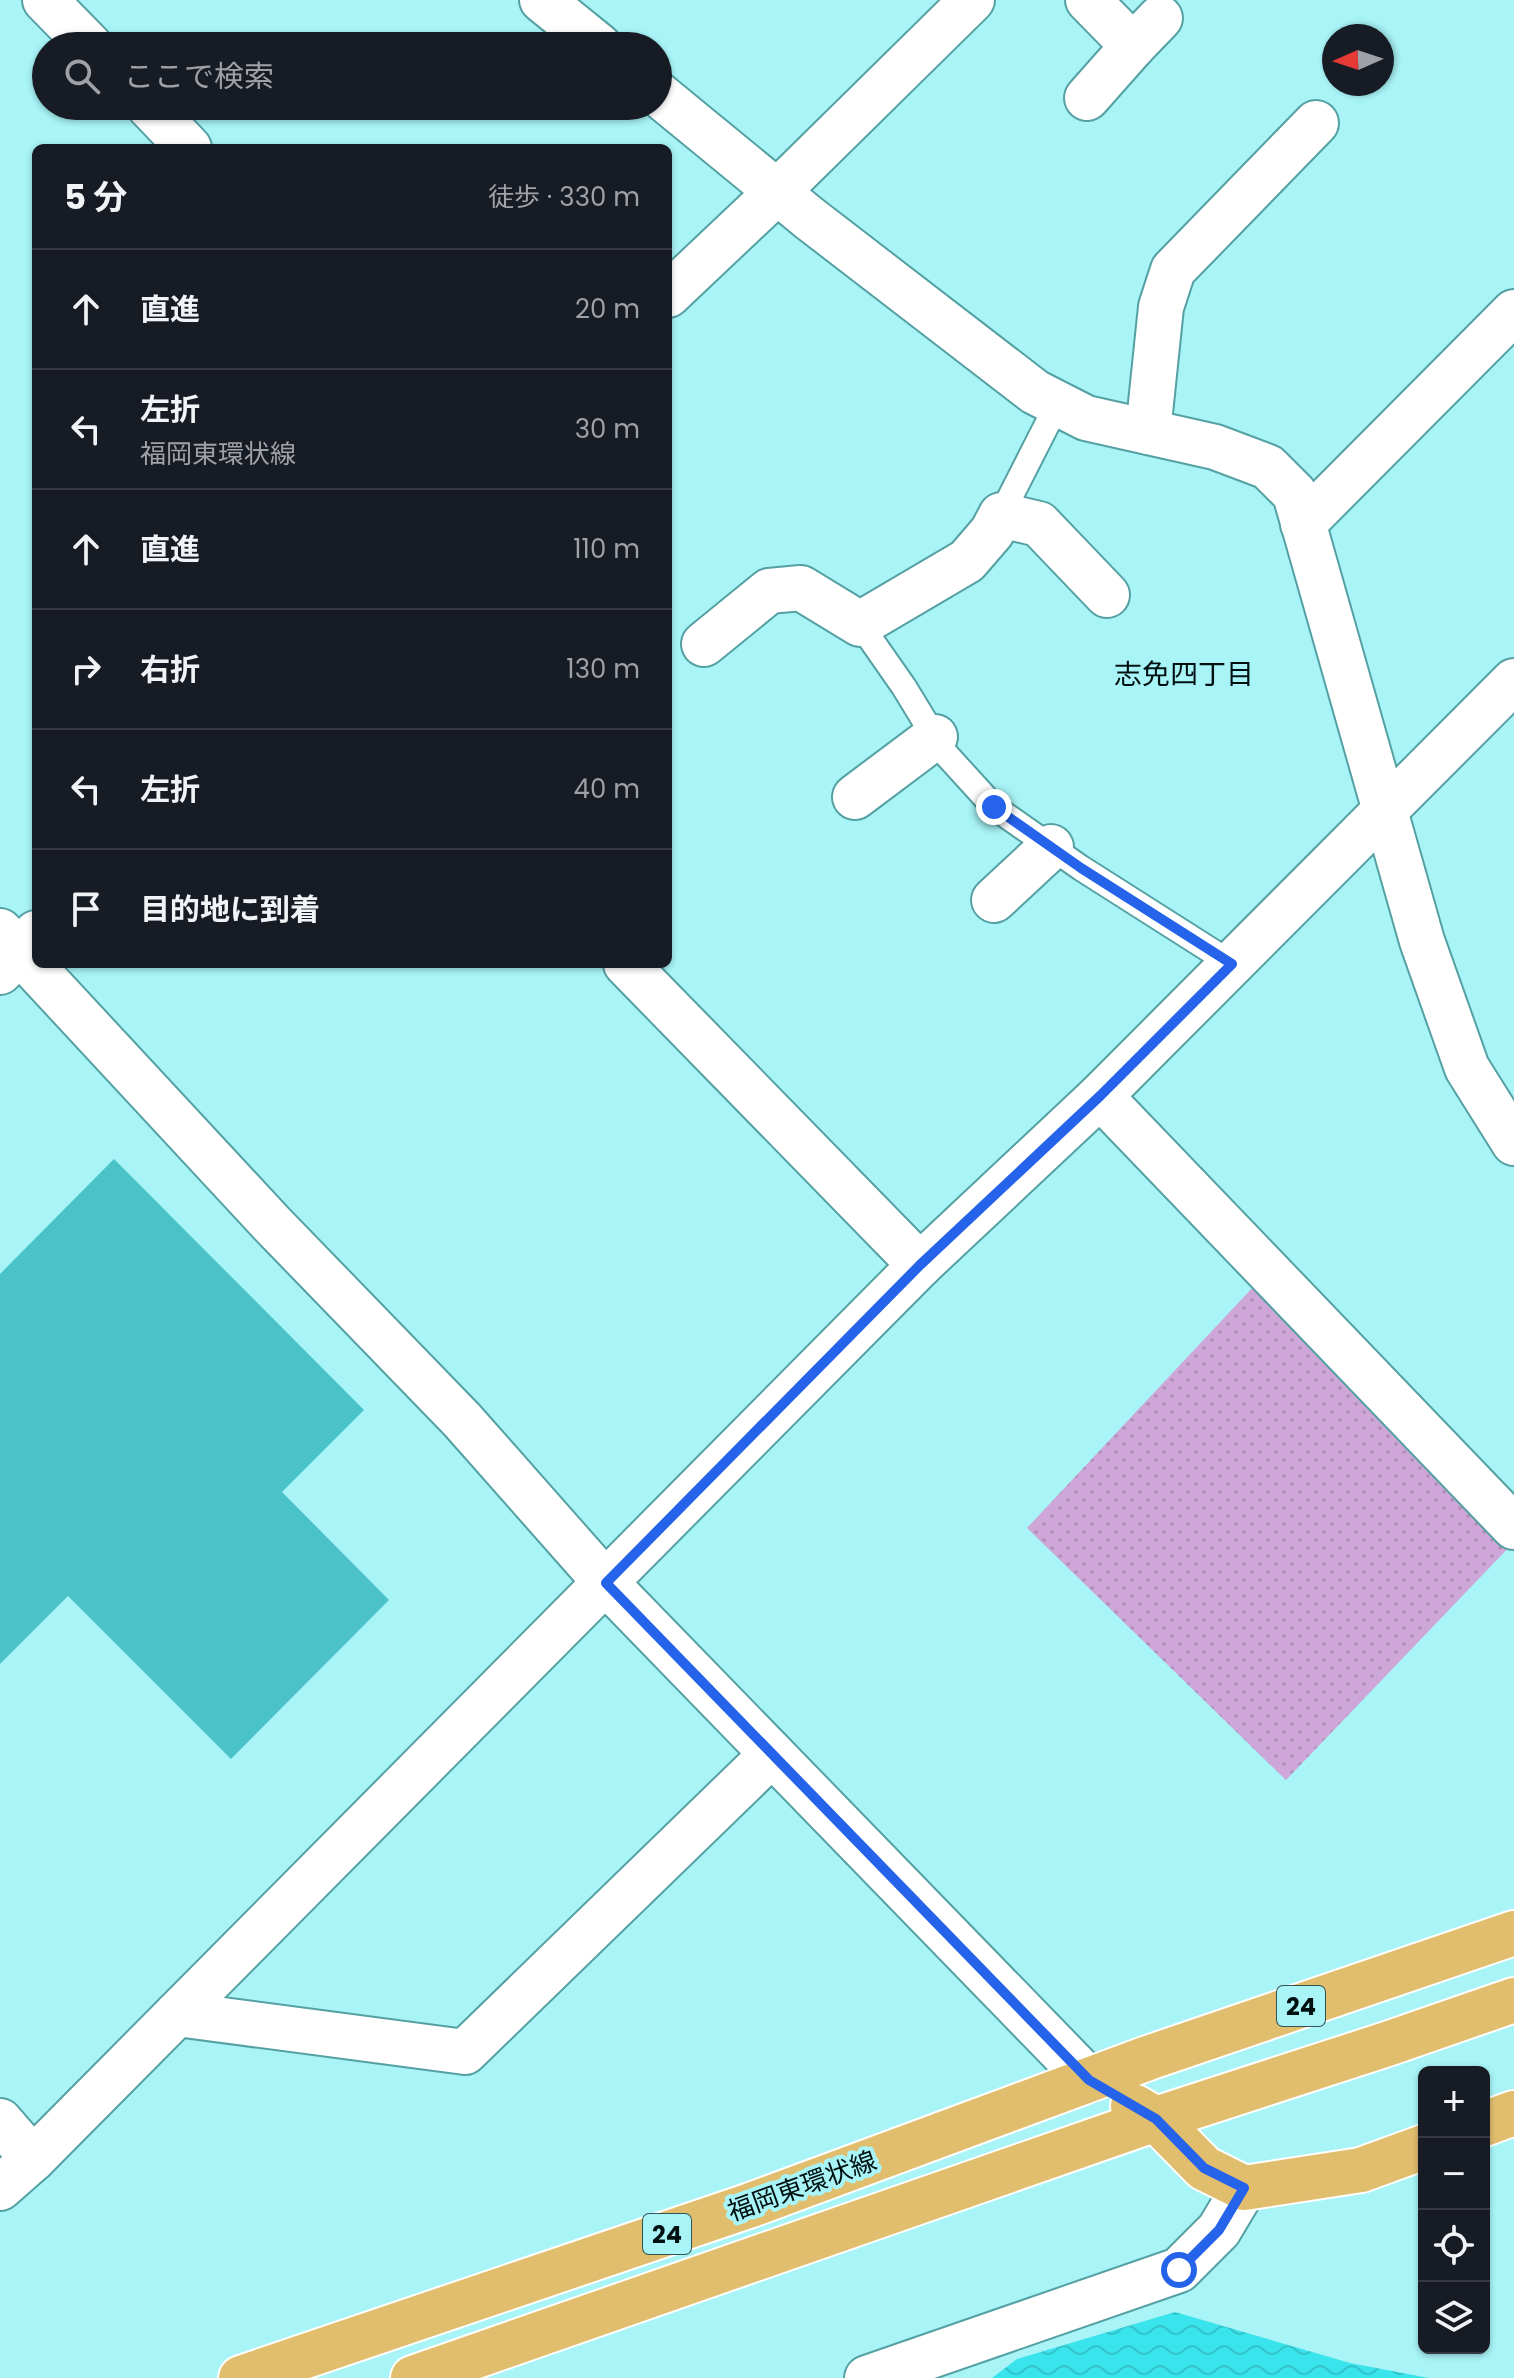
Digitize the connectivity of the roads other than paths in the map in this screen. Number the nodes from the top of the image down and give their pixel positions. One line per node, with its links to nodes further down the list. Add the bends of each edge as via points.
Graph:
1 (45, 0): 5 (street)
2 (542, 0): 6 (street)
3 (972, 0): 12 (street)
4 (1088, 0): 7 (street, via 1147,32)
5 (76, 32)
6 (582, 32)
7 (1087, 98)
8 (672, 105): 12 (street)
9 (162, 120): 11 (street)
10 (1316, 123): 16 (street, via 1173,270 1161,307)
11 (185, 144)
12 (778, 191): 13 (street); 15 (street, via 1035,392)
13 (672, 291)
14 (1514, 312): 18 (street)
15 (1058, 403): 16 (street, via 1086,418); 17 (lane)
16 (1148, 432): 18 (street, via 1215,447 1268,467 1295,494)
17 (1001, 515): 19 (street, via 1039,524); 20 (street, via 967,561)
18 (1303, 524): 25 (street)
19 (1107, 595)
20 (860, 624): 21 (street, via 801,588 769,591); 23 (lane)
21 (704, 644)
22 (1514, 681): 25 (street)
23 (935, 737): 24 (street); 26 (lane, via 994,807)
24 (855, 797)
25 (1385, 811): 29 (street); 34 (street, via 1422,941 1467,1068)
26 (1051, 847): 27 (street); 29 (lane)
27 (994, 900)
28 (14, 946): 30 (street)
29 (1232, 964): 33 (street)
30 (32, 965)
31 (34, 968): 37 (street, via 462,1420)
32 (630, 968): 35 (street)
33 (1100, 1096): 35 (street); 36 (street)
34 (1514, 1143)
35 (920, 1265): 37 (street)
36 (1514, 1527)
37 (606, 1583): 38 (street); 41 (street)
38 (772, 1754): 41 (street, via 465,2052); 42 (street)
39 (1514, 1933): 42 (main road, 福岡東環状線 / 24)
40 (1514, 2000): 44 (main road, 福岡東環状線 / 24)
41 (177, 2014): 48 (street)
42 (1089, 2080): 44 (main road); 51 (main road, 福岡東環状線 / 24, via 751,2205)
43 (1514, 2113): 46 (main road)
44 (1156, 2119): 50 (main road, via 1204,2168); 52 (main road, 福岡東環状線 / 24)
45 (0, 2121): 48 (street)
46 (1490, 2122)
47 (1418, 2149): 50 (main road, via 1361,2170)
48 (33, 2159): 49 (street)
49 (0, 2188)
50 (1244, 2188): 53 (street, via 1219,2230 1179,2270)
51 (241, 2378)
52 (413, 2378)
53 (867, 2378)

